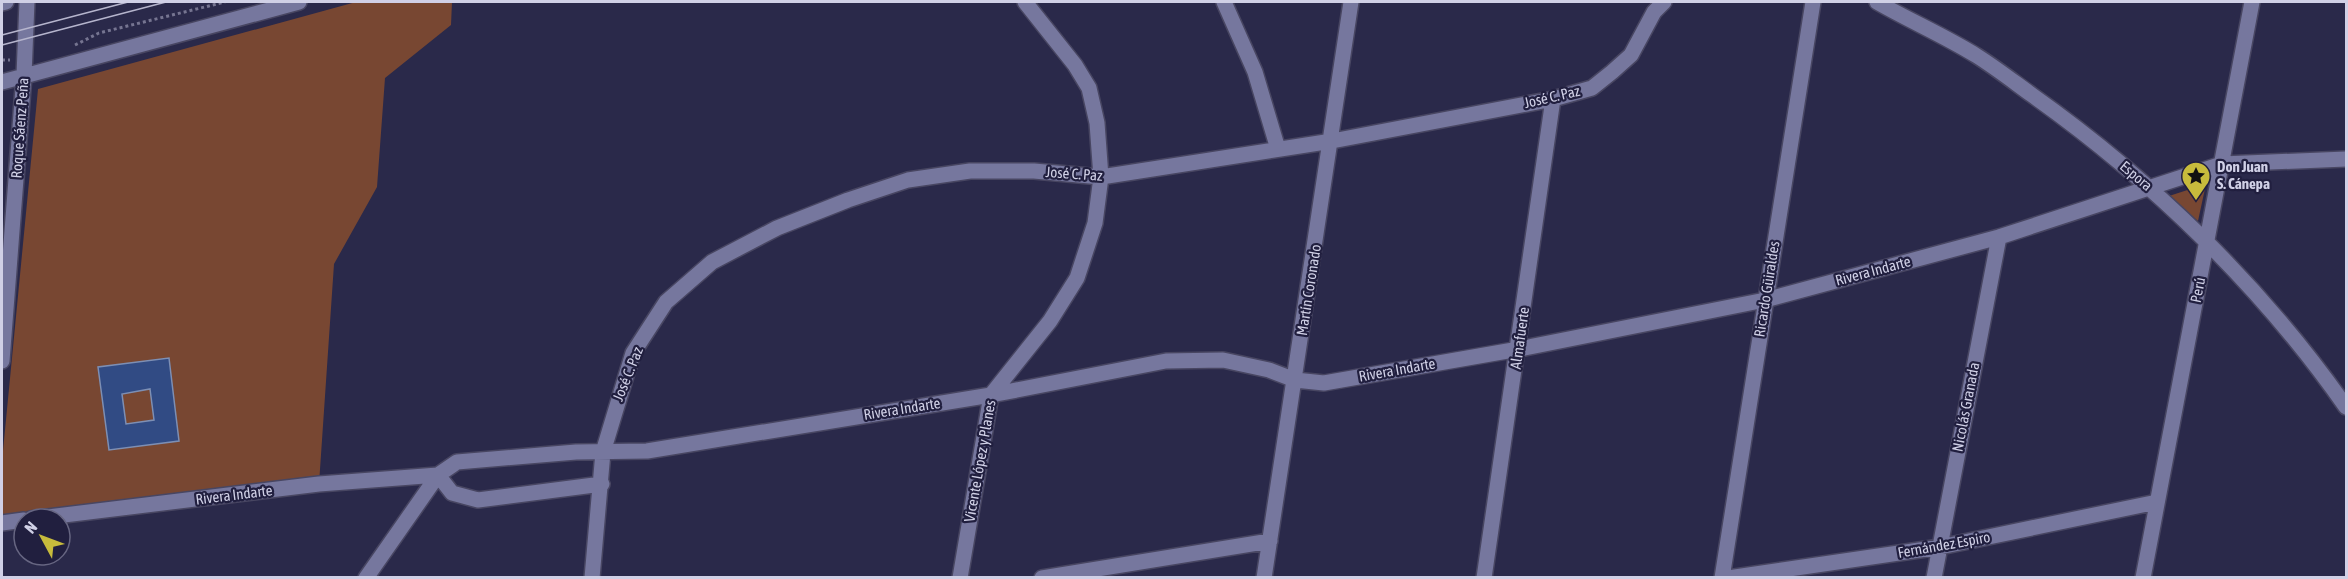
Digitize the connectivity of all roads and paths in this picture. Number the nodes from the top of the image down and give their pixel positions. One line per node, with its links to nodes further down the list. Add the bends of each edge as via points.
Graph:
1 (27, 2): 12 (street, Roque Sáenz Peña)
2 (225, 2): 11 (path, via 99,33)
3 (299, 2): 14 (street)
4 (1025, 2): 21 (street, Vicente López y Planes, via 1075,64 1089,88 1097,123)
5 (1224, 2): 18 (street, via 1255,72)
6 (1351, 2): 17 (street, Martín Coronado)
7 (1664, 2): 16 (street, José C. Paz, via 1654,12 1631,55 1592,88)
8 (1813, 2): 25 (street, Ricardo Güiraldes)
9 (1877, 2): 22 (street, Espora, via 1977,56 2079,129)
10 (2252, 2): 20 (street, Perú)
11 (70, 47)
12 (25, 57): 13 (path); 14 (street, Roque Sáenz Peña)
13 (2, 60)
14 (24, 75): 15 (street); 27 (street, Roque Sáenz Peña)
15 (2, 82)
16 (1553, 99): 17 (street, José C. Paz); 26 (street, Almafuerte)
17 (1332, 141): 18 (street, José C. Paz); 28 (street, Martín Coronado)
18 (1278, 149): 21 (street, José C. Paz)
19 (2346, 159): 20 (street, Rivera Indarte)
20 (2222, 164): 22 (street, Rivera Indarte); 24 (street, Perú)
21 (1101, 177): 29 (street, Vicente López y Planes, via 1095,223 1077,278 1050,321); 31 (street, José C. Paz, via 970,171 908,180 777,228 712,262 666,302 633,353)
22 (2152, 189): 23 (street, Rivera Indarte); 24 (street, Espora)
23 (1999, 237): 25 (street, Rivera Indarte); 37 (street, Nicolás Granada)
24 (2207, 243): 30 (street, Espora, via 2312,361); 34 (street, Perú)
25 (1765, 300): 26 (street, Rivera Indarte); 44 (street, Ricardo Güiraldes)
26 (1519, 349): 28 (street, Rivera Indarte, via 1324,383); 43 (street, Almafuerte)
27 (2, 361)
28 (1295, 381): 29 (street, Rivera Indarte, via 1269,370 1223,360 1166,361); 36 (street, Martín Coronado)
29 (990, 395): 31 (street, Rivera Indarte, via 647,451); 40 (street, Vicente López y Planes)
30 (2346, 407)
31 (603, 453): 32 (street, Rivera Indarte, via 457,462); 33 (street, José C. Paz)
32 (438, 475): 33 (street, via 452,493 478,500); 35 (street, Rivera Indarte, via 319,484); 38 (street)
33 (602, 484): 39 (street, José C. Paz)
34 (2157, 502): 37 (street, Fernández Espiro); 47 (street, Perú)
35 (72, 514)
36 (1270, 541): 41 (street); 42 (street, Martín Coronado)
37 (1940, 547): 45 (street, Fernández Espiro); 46 (street, Nicolás Granada)
38 (366, 578)
39 (592, 578)
40 (960, 578)
41 (1042, 578)
42 (1264, 578)
43 (1484, 578)
44 (1722, 578)
45 (1728, 578)
46 (1934, 578)
47 (2143, 578)

